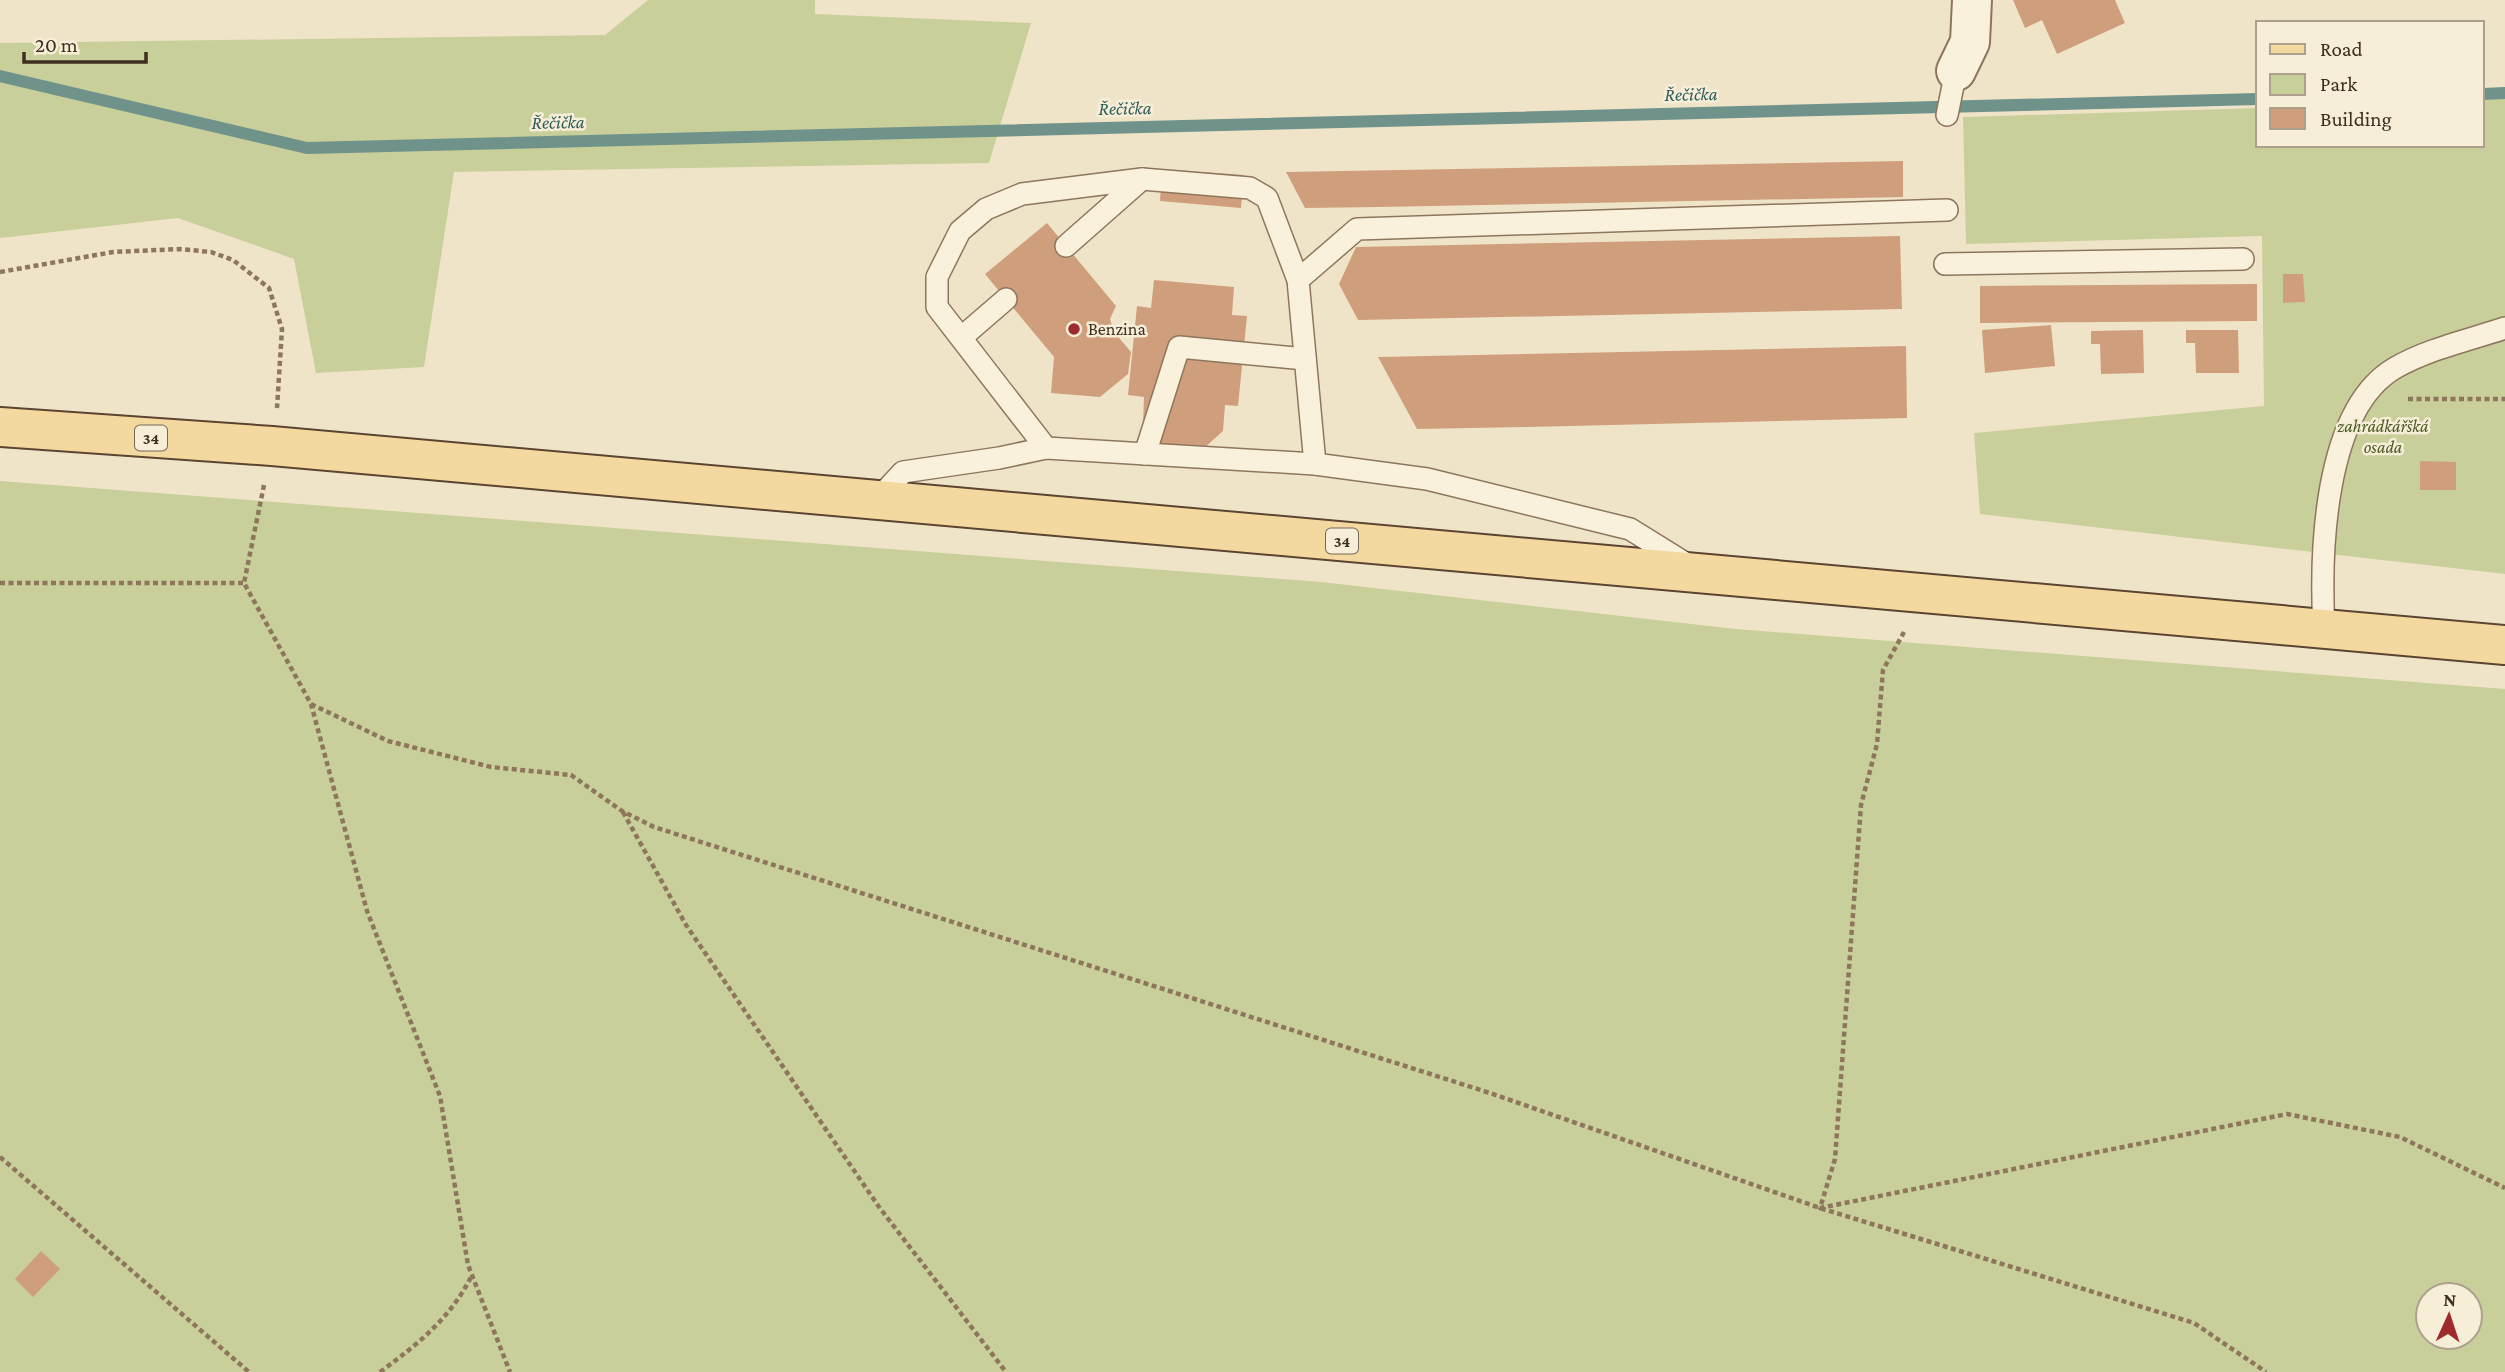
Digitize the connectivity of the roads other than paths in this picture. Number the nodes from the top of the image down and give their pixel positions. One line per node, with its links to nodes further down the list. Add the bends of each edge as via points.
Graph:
1 (1972, 0): 2 (street, via 1970,42)
2 (1956, 71): 3 (lane)
3 (1947, 115)
4 (1142, 179): 6 (lane); 9 (lane, via 1250,188 1267,198); 12 (lane, via 1022,194 986,209 960,231 937,277 937,307)
5 (1947, 211): 9 (lane, via 1357,229)
6 (1066, 246)
7 (2243, 259): 8 (lane)
8 (1945, 264)
9 (1298, 280): 13 (lane)
10 (1006, 299): 12 (lane)
11 (2505, 328): 20 (lane, via 2394,368 2352,414 2336,464 2322,580)
12 (962, 337): 15 (lane)
13 (1305, 359): 16 (lane, via 1179,348); 17 (lane)
14 (10, 426): 18 (main road, 34)
15 (1046, 448): 16 (lane); 18 (lane, via 903,472)
16 (1145, 454): 17 (lane)
17 (1315, 464): 19 (lane, via 1427,479 1630,529)
18 (877, 500): 19 (main road, 34)
19 (1702, 573): 20 (main road, 34)
20 (2324, 629): 21 (main road, 34)
21 (2505, 645)

